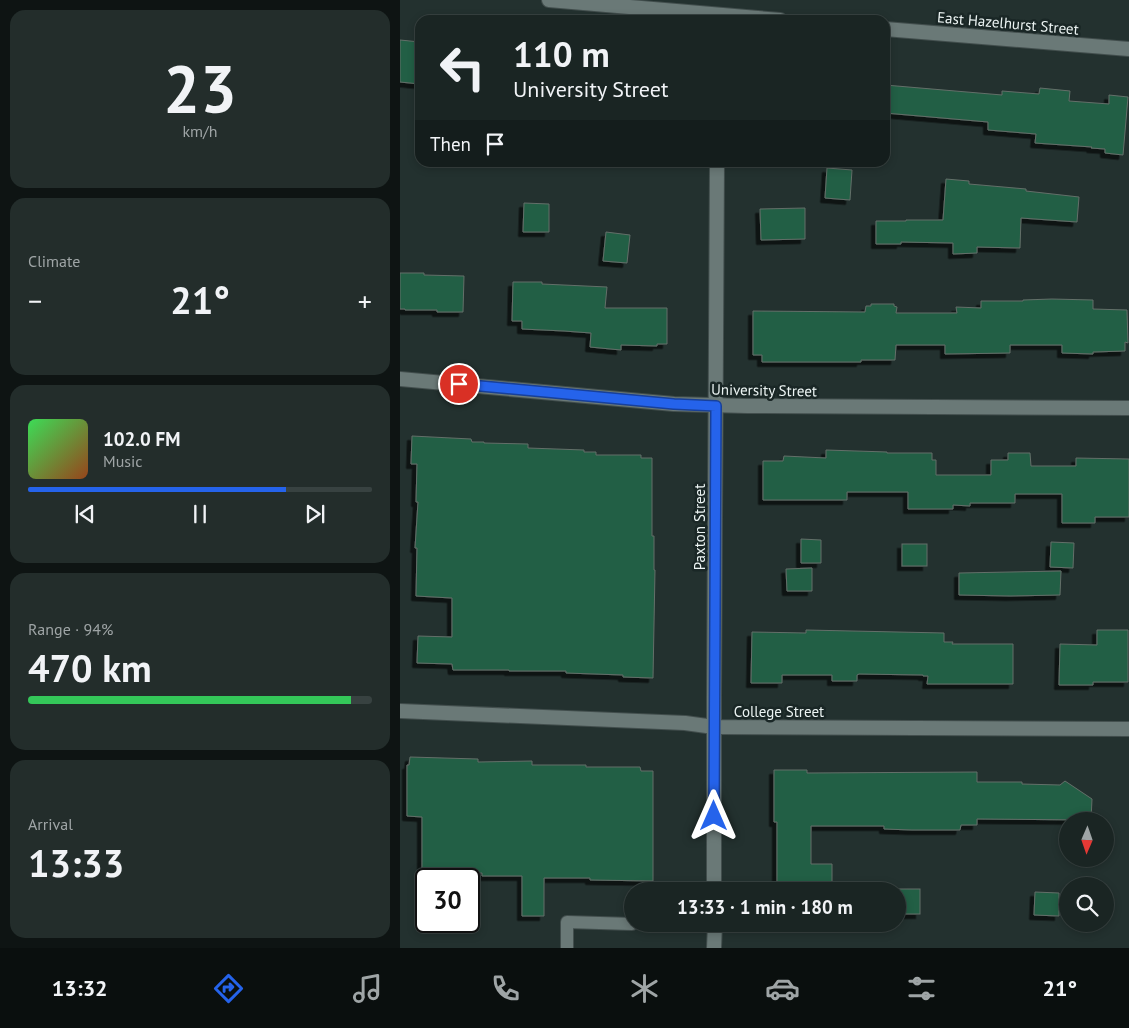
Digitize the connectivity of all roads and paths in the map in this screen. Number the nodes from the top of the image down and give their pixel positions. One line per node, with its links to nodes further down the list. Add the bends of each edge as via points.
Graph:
1 (548, 0): 3 (street)
2 (716, 0): 4 (street)
3 (697, 15)
4 (717, 15)
5 (890, 29): 6 (street, East Hazelhurst Street)
6 (1129, 49)
7 (717, 167): 9 (street, Paxton Street)
8 (400, 379): 9 (street, University Street)
9 (716, 406): 10 (street, University Street); 12 (street, Paxton Street)
10 (1129, 408)
11 (400, 711): 12 (street, College Street, via 685,723)
12 (714, 727): 13 (street, College Street); 14 (street, Paxton Street)
13 (1129, 729)
14 (714, 882)
15 (624, 924): 17 (lane, via 567,922)
16 (714, 932): 18 (street)
17 (567, 948)
18 (714, 948)

